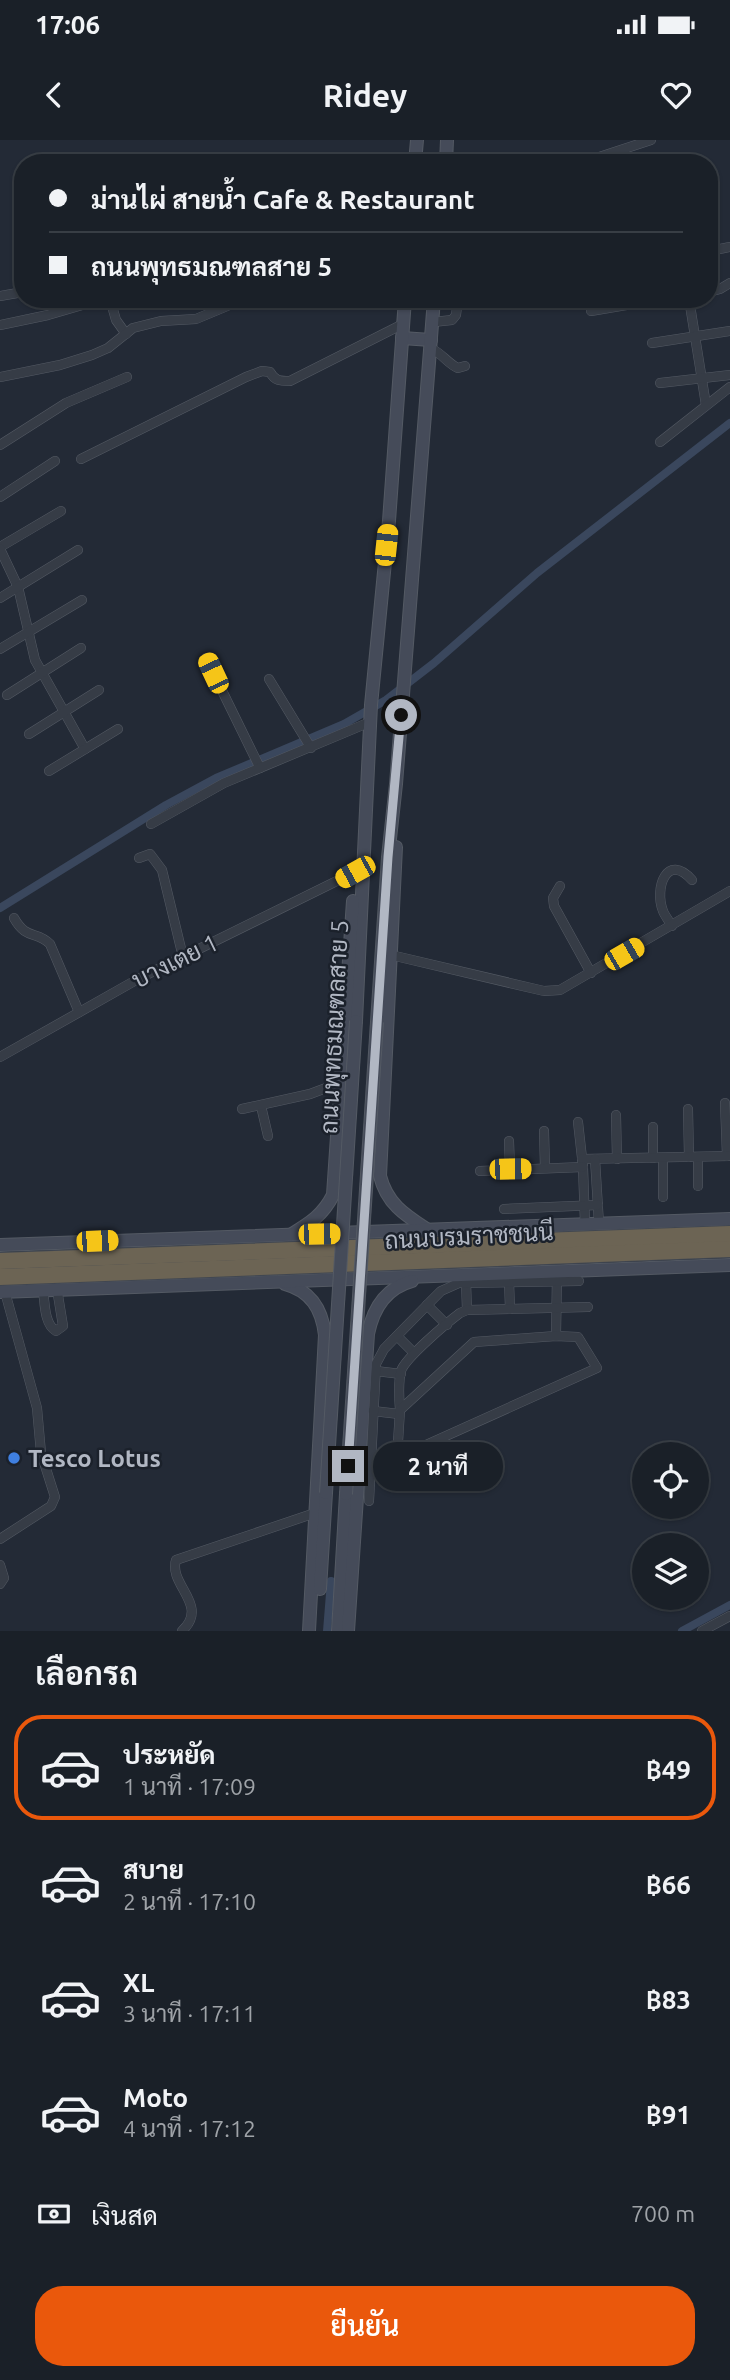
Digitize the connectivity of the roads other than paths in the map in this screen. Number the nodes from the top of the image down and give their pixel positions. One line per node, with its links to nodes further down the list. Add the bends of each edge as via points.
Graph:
1 (651, 140): 2 (street)
2 (608, 154)
3 (72, 308): 14 (street)
4 (113, 308): 16 (street)
5 (225, 308): 16 (street, via 208,316 147,324)
6 (404, 308): 13 (main road, ถนนพุทธมณฑลสาย 5)
7 (434, 308): 12 (main road, ถนนพุทธมณฑลสาย 5)
8 (457, 308): 12 (street, via 452,320)
9 (609, 308): 11 (street)
10 (690, 308): 17 (street)
11 (591, 311)
12 (433, 322): 20 (main road, ถนนพุทธมณฑลสาย 5)
13 (403, 324): 18 (main road, ถนนพุทธมณฑลสาย 5); 31 (street, via 290,381 279,381 262,370)
14 (0, 325)
15 (730, 331): 17 (street)
16 (126, 334): 23 (street, via 92,355)
17 (695, 337): 19 (street); 25 (street)
18 (402, 338): 20 (main road); 49 (main road, ถนนพุทธมณฑลสาย 5)
19 (652, 343)
20 (431, 344): 21 (street, via 452,366); 56 (main road, ถนนพุทธมณฑลสาย 5)
21 (465, 366)
22 (730, 374): 25 (street)
23 (0, 377)
24 (127, 377): 30 (street, via 66,403)
25 (701, 378): 26 (street); 28 (street)
26 (660, 383)
27 (730, 387): 28 (street)
28 (706, 405): 29 (street)
29 (660, 442)
30 (0, 445)
31 (80, 458)
32 (55, 461): 33 (street)
33 (0, 497)
34 (61, 511): 35 (street)
35 (0, 548): 37 (street)
36 (78, 550): 37 (street)
37 (18, 586): 38 (street); 40 (street)
38 (0, 597)
39 (82, 600): 40 (street)
40 (28, 633): 42 (street); 44 (street)
41 (81, 648): 44 (street)
42 (0, 649)
43 (206, 659): 54 (street)
44 (43, 674): 47 (street); 48 (street)
45 (270, 679): 52 (street)
46 (99, 690): 48 (street)
47 (8, 695)
48 (64, 711): 51 (street); 53 (street)
49 (371, 714): 52 (street); 57 (main road, ถนนพุทธมณฑลสาย 5)
50 (118, 729): 53 (street)
51 (29, 734)
52 (308, 742): 54 (street)
53 (85, 749): 55 (street)
54 (257, 762): 58 (street)
55 (49, 771)
56 (396, 783): 66 (main road); 145 (main road, ถนนพุทธมณฑลสาย 5, bridge)
57 (367, 787): 60 (main road); 144 (main road, ถนนพุทธมณฑลสาย 5, bridge)
58 (151, 824)
59 (139, 858): 67 (street, via 150,854 162,870)
60 (355, 872): 67 (street, บางเตย 1); 71 (main road)
61 (692, 880): 65 (street, via 676,869 663,878 662,904)
62 (560, 886): 68 (street, via 554,906)
63 (730, 891): 65 (street)
64 (14, 918): 69 (street, via 21,930 51,944)
65 (672, 926): 68 (street)
66 (391, 955): 68 (street, via 544,991 559,990); 84 (main road)
67 (183, 957): 69 (street, บางเตย 1)
68 (591, 973)
69 (79, 1012): 70 (street, บางเตย 1)
70 (0, 1057)
71 (342, 1082): 73 (street); 83 (main road)
72 (725, 1103): 76 (street)
73 (261, 1106): 75 (street); 81 (street)
74 (688, 1109): 86 (street)
75 (242, 1110)
76 (728, 1114): 85 (street)
77 (616, 1115): 89 (street)
78 (578, 1122): 90 (street)
79 (653, 1127): 87 (street)
80 (544, 1131): 91 (street)
81 (268, 1136)
82 (509, 1141): 92 (street)
83 (338, 1142): 84 (main road, via 345,1160 351,1163 374,1161); 105 (main road, via 333,1195 327,1208)
84 (380, 1151): 104 (main road, via 380,1176 392,1203)
85 (728, 1156): 86 (street)
86 (693, 1157): 87 (street); 96 (street)
87 (658, 1158): 89 (street); 97 (street)
88 (595, 1159): 89 (street); 90 (street); 98 (street)
89 (617, 1159)
90 (583, 1163): 91 (street); 99 (street)
91 (545, 1168): 93 (street)
92 (510, 1169): 93 (street); 94 (street)
93 (529, 1169): 95 (street)
94 (480, 1171)
95 (529, 1181)
96 (698, 1186)
97 (663, 1197)
98 (598, 1205): 99 (street); 103 (street)
99 (585, 1206): 100 (street); 102 (street)
100 (504, 1209)
101 (730, 1219): 103 (main road)
102 (586, 1224): 103 (main road); 104 (main road)
103 (599, 1224)
104 (429, 1230): 105 (main road)
105 (292, 1234): 107 (main road)
106 (730, 1234): 109 (highway, ถนนบรมราชชนนี)
107 (0, 1245)
108 (730, 1249): 117 (highway, ถนนบรมราชชนนี)
109 (0, 1261)
110 (730, 1265): 112 (main road)
111 (429, 1276): 112 (main road); 113 (main road); 130 (main road, via 393,1289 378,1307 368,1334)
112 (557, 1276): 114 (street); 115 (street); 121 (street)
113 (273, 1280): 118 (main road); 129 (main road, via 305,1292 319,1309 325,1335)
114 (509, 1281): 116 (street); 123 (street)
115 (579, 1281)
116 (466, 1282): 120 (street, via 446,1288); 124 (street)
117 (2, 1287): 119 (main road); 138 (street, via 37,1408 41,1453 55,1497 51,1506)
118 (57, 1289): 119 (main road); 119 (street, via 63,1326 56,1331 48,1322)
119 (43, 1290)
120 (427, 1305): 125 (street); 126 (street)
121 (557, 1307): 122 (street); 123 (street); 127 (street)
122 (588, 1307)
123 (510, 1309): 124 (street)
124 (467, 1310): 125 (street)
125 (447, 1325): 128 (street)
126 (397, 1336): 128 (street); 130 (street)
127 (556, 1336): 133 (street, via 474,1342); 135 (street, via 579,1337 597,1368)
128 (414, 1353): 131 (street)
129 (323, 1366): 130 (main road, via 346,1358); 137 (main road)
130 (371, 1372): 131 (street); 132 (street); 134 (main road)
131 (401, 1374): 133 (street)
132 (373, 1412): 133 (street); 134 (street)
133 (400, 1412): 135 (street)
134 (365, 1456): 135 (street); 136 (street); 146 (main road)
135 (397, 1458)
136 (369, 1502)
137 (315, 1513): 142 (street, via 176,1560 175,1570 192,1612); 143 (main road)
138 (0, 1539)
139 (0, 1565): 140 (street, via 4,1578)
140 (0, 1584)
141 (730, 1616): 147 (street)
142 (183, 1631)
143 (309, 1631)
144 (317, 1631)
145 (338, 1631)
146 (348, 1631)
147 (702, 1631)

